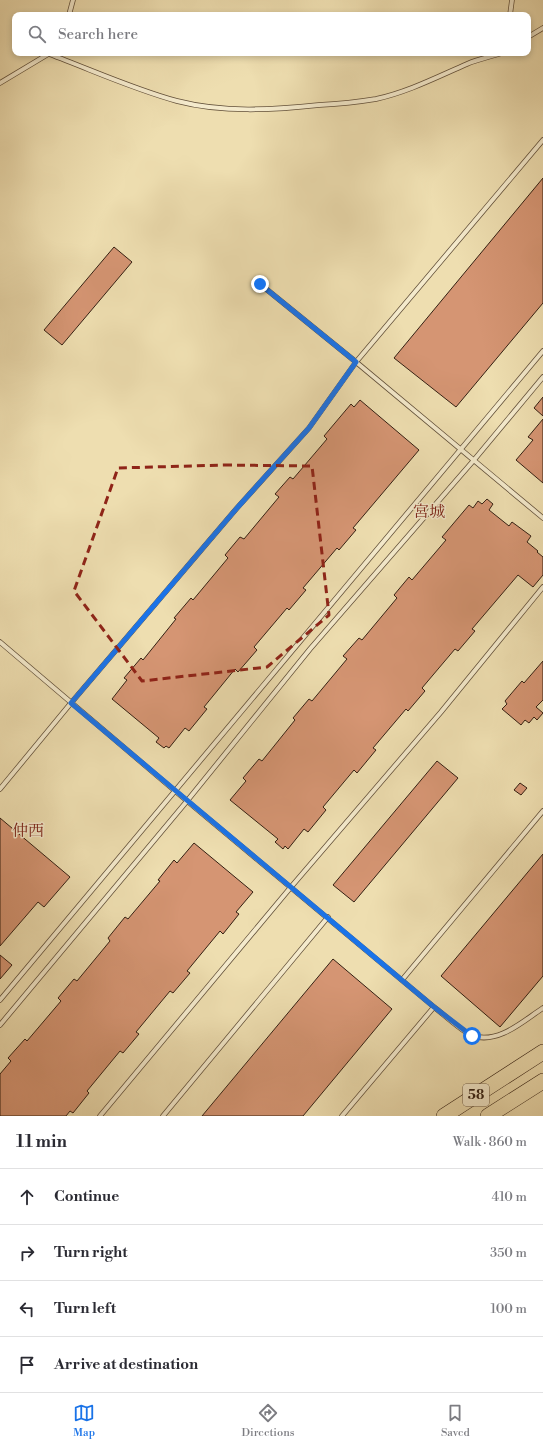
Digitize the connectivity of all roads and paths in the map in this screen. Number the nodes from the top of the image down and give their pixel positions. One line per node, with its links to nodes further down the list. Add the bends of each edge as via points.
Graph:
1 (73, 0): 3 (lane)
2 (512, 0): 4 (lane)
3 (69, 12)
4 (510, 12)
5 (543, 28): 6 (lane)
6 (531, 35)
7 (45, 56): 10 (lane)
8 (57, 56): 9 (lane, via 132,87 178,101 244,109 292,108 377,99)
9 (492, 56)
10 (0, 83)
11 (543, 140): 14 (lane)
12 (260, 284): 14 (lane)
13 (543, 351): 16 (lane)
14 (356, 362): 16 (lane); 21 (lane, via 309,428 237,508)
15 (543, 377): 17 (lane)
16 (461, 449): 17 (lane); 23 (lane)
17 (474, 460): 18 (lane); 24 (lane, via 310,649)
18 (543, 518)
19 (543, 587): 26 (lane, via 441,712)
20 (0, 642): 21 (lane)
21 (71, 703): 22 (lane); 23 (lane)
22 (0, 789)
23 (174, 790): 24 (lane); 29 (lane)
24 (187, 801): 26 (lane); 32 (lane)
25 (543, 811): 28 (lane)
26 (291, 886): 27 (lane); 35 (lane)
27 (328, 917): 28 (lane); 36 (lane)
28 (402, 980): 30 (lane)
29 (0, 1000)
30 (434, 1007): 31 (lane, via 472,1036 488,1038 504,1033); 37 (lane)
31 (543, 1008)
32 (0, 1025)
33 (543, 1052): 38 (highway, 58)
34 (543, 1081): 39 (highway, 58)
35 (100, 1116)
36 (163, 1116)
37 (342, 1116)
38 (444, 1116)
39 (488, 1116)

